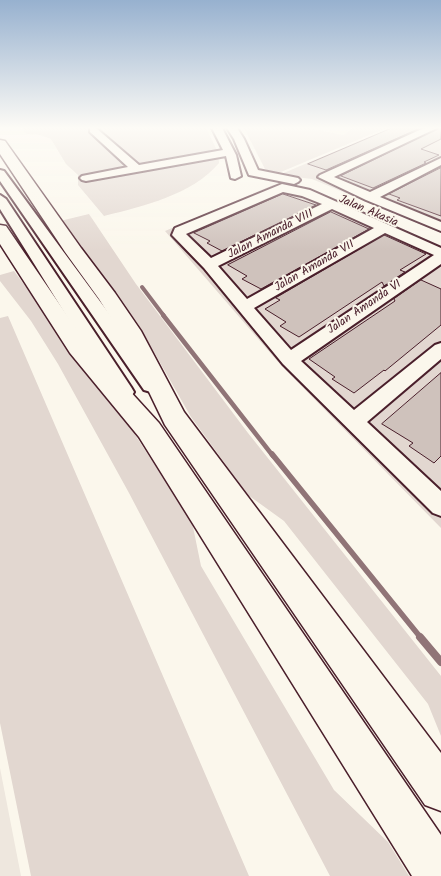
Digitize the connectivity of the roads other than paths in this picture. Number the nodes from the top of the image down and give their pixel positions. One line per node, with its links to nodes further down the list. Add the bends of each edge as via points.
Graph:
1 (17, 169): 25 (highway, via 133,336)
2 (132, 169): 9 (street)
3 (241, 169): 10 (street)
4 (245, 169): 10 (street)
5 (342, 169): 12 (street, via 324,177)
6 (428, 169): 12 (street)
7 (441, 169): 12 (street)
8 (0, 173): 25 (street)
9 (86, 178)
10 (247, 178): 15 (street, Jalan Akasia, via 308,182); 17 (street, Jalan Akasia, via 314,189)
11 (0, 199): 25 (street)
12 (375, 200): 15 (street)
13 (332, 204): 14 (street); 20 (street, Jalan Amanda VIII); 20 (street, via 306,193 278,188 180,231 179,235)
14 (384, 228): 18 (street); 21 (street, Jalan Amanda VII)
15 (440, 228)
16 (0, 230): 25 (highway, via 78,348)
17 (441, 244)
18 (441, 254)
19 (441, 257): 23 (street, Jalan Amanda VI)
20 (209, 265): 21 (street)
21 (245, 307): 23 (street)
22 (441, 349): 24 (street)
23 (289, 360): 24 (street)
24 (354, 420): 26 (street)
25 (161, 424): 27 (highway); 28 (highway)
26 (439, 499)
27 (441, 789)
28 (440, 876)

